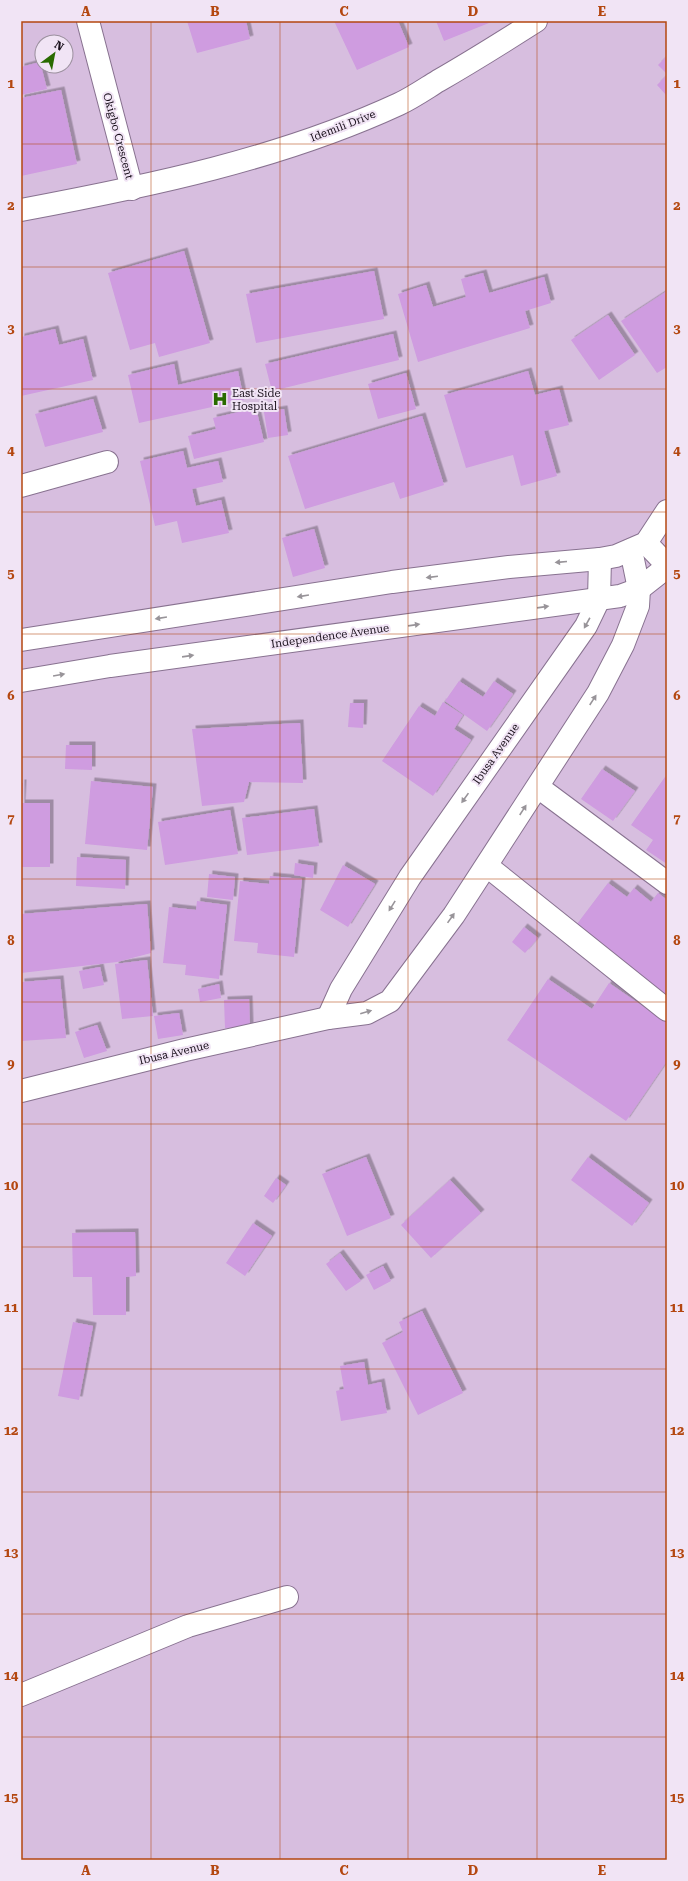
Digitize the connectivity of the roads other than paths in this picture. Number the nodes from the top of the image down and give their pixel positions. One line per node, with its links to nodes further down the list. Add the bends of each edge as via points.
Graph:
1 (88, 21): 3 (street, Okigbo Crescent)
2 (536, 21): 3 (street, Idemili Drive, via 400,104 328,134)
3 (132, 189): 4 (street, Okigbo Crescent)
4 (21, 210)
5 (107, 462): 6 (street)
6 (21, 486)
7 (667, 511): 8 (street)
8 (638, 546): 9 (street); 10 (street); 11 (street, Ibusa Avenue)
9 (600, 559): 12 (street, Ibusa Avenue); 13 (street, one-way to 13, via 509,567 392,582)
10 (667, 566): 11 (street)
11 (639, 589): 12 (street, Independence Avenue, via 620,596); 15 (street, Ibusa Avenue, one-way to 11, via 598,693 623,645 638,606)
12 (599, 599): 14 (street, Independence Avenue, one-way to 12, via 110,666); 19 (street, Ibusa Avenue, one-way to 19, via 586,626 410,877 340,989)
13 (21, 640)
14 (21, 681)
15 (538, 787): 16 (street, Ibusa Avenue, one-way to 15); 17 (street)
16 (487, 866): 18 (street); 19 (street, Ibusa Avenue, one-way to 16, via 367,1013 390,1001)
17 (667, 883)
18 (667, 1010)
19 (328, 1018): 20 (street, Ibusa Avenue)
20 (21, 1091)
21 (287, 1597): 22 (street, via 188,1626)
22 (21, 1696)

